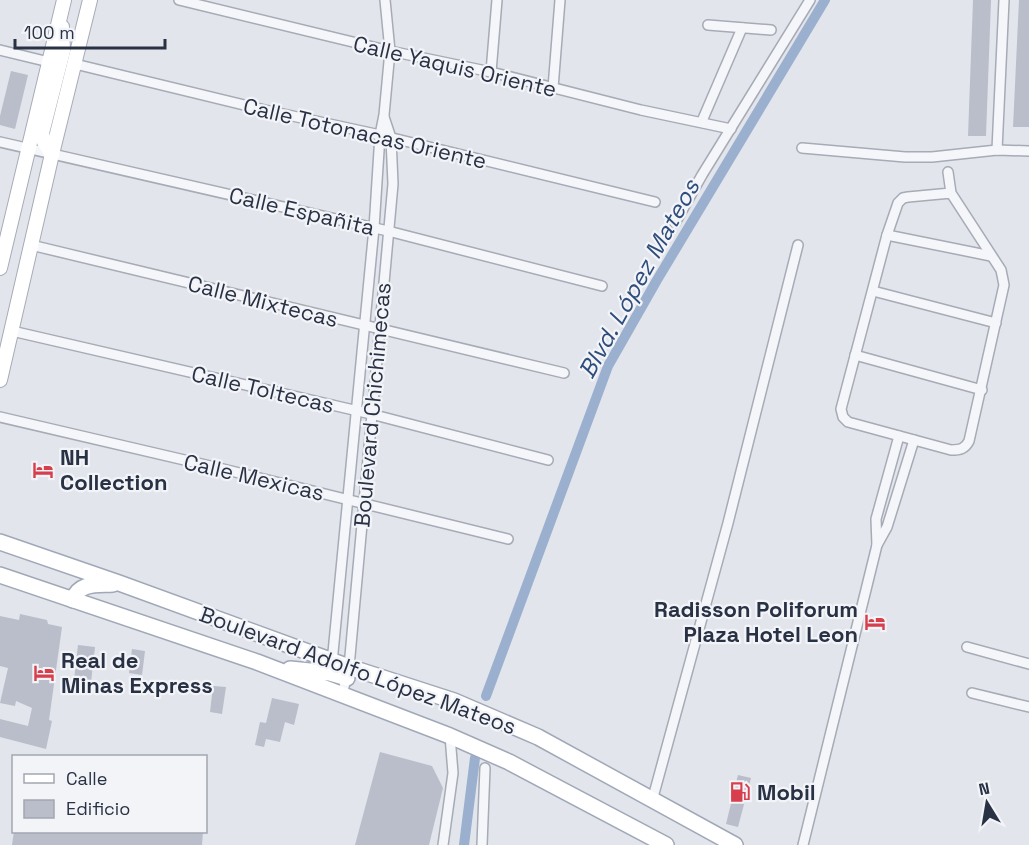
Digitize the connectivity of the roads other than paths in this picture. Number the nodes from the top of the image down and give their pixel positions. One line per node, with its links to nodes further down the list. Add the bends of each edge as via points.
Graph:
1 (64, 0): 9 (main road)
2 (90, 0): 16 (main road)
3 (179, 0): 14 (street, Calle Yaquis Oriente)
4 (386, 0): 14 (street, Boulevard Chichimecas)
5 (497, 0): 17 (street)
6 (560, 0): 18 (street)
7 (810, 0): 21 (street)
8 (1004, 0): 27 (street)
9 (61, 16): 15 (main road); 29 (main road, via 63,51 42,133)
10 (708, 25): 11 (street)
11 (742, 28): 12 (street); 20 (street)
12 (771, 30)
13 (0, 50): 15 (street)
14 (390, 51): 17 (street, Calle Yaquis Oriente); 19 (street, Boulevard Chichimecas)
15 (49, 62): 25 (main road)
16 (75, 64): 22 (street, Calle Totonacas Oriente); 29 (main road)
17 (491, 72): 18 (street, Calle Yaquis Oriente)
18 (553, 88): 20 (street, Calle Yaquis Oriente)
19 (384, 115): 22 (street, Boulevard Chichimecas); 23 (street, Boulevard Chichimecas)
20 (702, 121): 21 (street, Calle Yaquis Oriente)
21 (731, 129): 33 (street)
22 (380, 135): 23 (street, Calle Totonacas Oriente); 34 (street, Boulevard Chichimecas)
23 (391, 138): 32 (street, Calle Totonacas Oriente); 35 (street, Boulevard Chichimecas)
24 (0, 142): 25 (street, Calle Españita)
25 (28, 148): 29 (street, Calle Españita); 40 (main road)
26 (802, 148): 27 (street, via 920,157)
27 (996, 150): 28 (street)
28 (1029, 151)
29 (52, 154): 34 (street, Calle Españita); 37 (main road)
30 (948, 172): 31 (street)
31 (951, 193): 36 (street, via 903,198 898,202); 39 (street)
32 (655, 202)
33 (675, 223)
34 (374, 228): 35 (street, Calle Españita); 44 (street, Boulevard Chichimecas)
35 (388, 231): 41 (street, Calle Españita); 45 (street, Boulevard Chichimecas)
36 (887, 235): 39 (street); 42 (street)
37 (31, 245): 44 (street, Calle Mixtecas); 46 (main road)
38 (798, 245): 76 (street)
39 (991, 255): 43 (street, via 1003,277)
40 (0, 268)
41 (602, 286)
42 (873, 291): 43 (street); 47 (street)
43 (996, 323): 50 (street)
44 (365, 326): 45 (street, Calle Mixtecas); 51 (street, Boulevard Chichimecas)
45 (379, 330): 48 (street, Calle Mixtecas); 52 (street, Boulevard Chichimecas)
46 (12, 331): 49 (main road); 51 (street, Calle Toltecas)
47 (855, 355): 50 (street); 54 (street, via 841,405 843,417 848,422)
48 (564, 373)
49 (0, 380)
50 (982, 390): 55 (street, via 969,441 962,449 951,450)
51 (355, 411): 52 (street, Calle Toltecas); 57 (street, Boulevard Chichimecas)
52 (371, 414): 56 (street, Calle Toltecas); 58 (street, Boulevard Chichimecas)
53 (0, 417): 57 (street, Calle Mexicas)
54 (898, 436): 55 (street); 61 (street, via 876,519)
55 (914, 440): 61 (street, via 887,527)
56 (548, 460)
57 (348, 499): 58 (street, Calle Mexicas); 67 (street, Boulevard Chichimecas)
58 (364, 503): 59 (street, Calle Mexicas); 69 (street, Boulevard Chichimecas)
59 (508, 539)
60 (0, 542): 63 (main road, Boulevard Adolfo López Mateos)
61 (877, 545): 81 (street)
62 (4, 579): 64 (main road, Boulevard Adolfo López Mateos)
63 (119, 583): 64 (main road, via 88,585); 67 (main road, Boulevard Adolfo López Mateos)
64 (73, 600): 68 (main road, Boulevard Adolfo López Mateos)
65 (967, 647): 66 (street)
66 (1029, 664)
67 (332, 667): 68 (main road); 69 (main road, Boulevard Adolfo López Mateos); 70 (street, Boulevard Chichimecas)
68 (278, 670): 70 (main road, Boulevard Adolfo López Mateos)
69 (348, 672): 72 (street, Boulevard Chichimecas); 76 (main road, Boulevard Adolfo López Mateos, via 454,701 532,735)
70 (327, 689): 72 (main road, Boulevard Adolfo López Mateos)
71 (972, 693): 73 (street)
72 (342, 696): 74 (main road, Boulevard Adolfo López Mateos)
73 (1029, 707)
74 (450, 736): 77 (street, via 453,773); 79 (main road, Boulevard Adolfo López Mateos, via 509,762)
75 (485, 768): 78 (street)
76 (652, 801): 80 (main road, Boulevard Adolfo López Mateos)
77 (443, 845)
78 (482, 845)
79 (666, 845)
80 (735, 845)
81 (802, 845)

